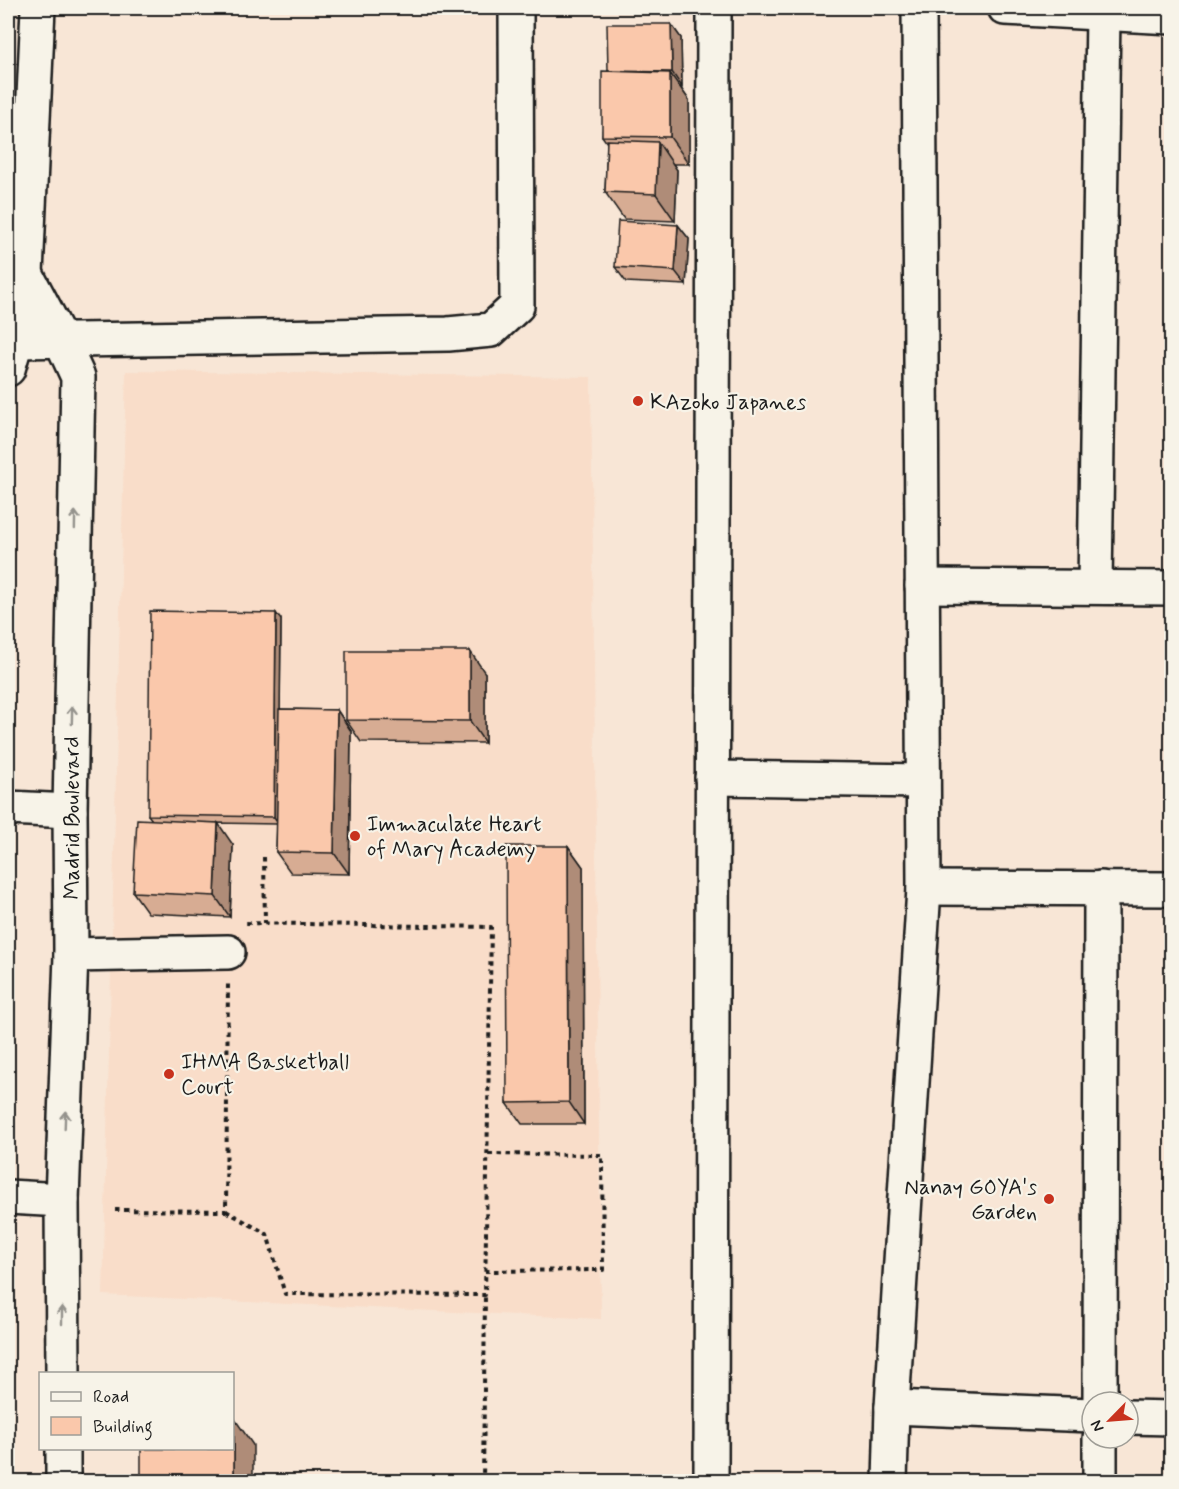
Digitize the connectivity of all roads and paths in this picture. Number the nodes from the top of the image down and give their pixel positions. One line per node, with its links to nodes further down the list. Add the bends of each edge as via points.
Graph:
1 (38, 8): 8 (street)
2 (516, 8): 9 (street, via 517,306 490,330 448,334)
3 (714, 8): 14 (street)
4 (919, 8): 11 (street)
5 (1005, 8): 6 (street)
6 (1102, 13): 7 (street); 12 (street)
7 (1172, 17)
8 (26, 274): 9 (street, Madrid Boulevard); 10 (street)
9 (61, 340): 10 (street); 17 (street, Madrid Boulevard, one-way to 9, via 78,377)
10 (12, 355)
11 (922, 586): 12 (street); 15 (street)
12 (1095, 586): 13 (street)
13 (1172, 588)
14 (712, 778): 15 (street); 42 (street)
15 (923, 781): 19 (street)
16 (8, 808): 17 (street)
17 (70, 811): 24 (street, Madrid Boulevard)
18 (264, 857): 22 (path)
19 (924, 888): 20 (street); 34 (street)
20 (1101, 888): 21 (street); 33 (street)
21 (1172, 890)
22 (265, 923): 23 (path, via 228,922); 25 (path, via 491,927)
23 (228, 952): 24 (street); 29 (path)
24 (71, 955): 27 (street, Madrid Boulevard, one-way to 24)
25 (487, 1154): 30 (path); 30 (path, via 602,1155 603,1270)
26 (8, 1197): 27 (street)
27 (62, 1200): 32 (street, Madrid Boulevard, one-way to 27)
28 (115, 1210): 29 (path)
29 (226, 1210): 31 (path, via 267,1234 285,1294)
30 (485, 1271): 31 (path)
31 (485, 1295): 41 (path)
32 (63, 1372)
33 (1100, 1390)
34 (892, 1407): 35 (street); 43 (street)
35 (1080, 1415)
36 (1140, 1417): 37 (street)
37 (1172, 1418)
38 (63, 1450): 40 (street)
39 (1100, 1450): 44 (street)
40 (63, 1482)
41 (483, 1482)
42 (711, 1482)
43 (890, 1482)
44 (1100, 1482)

